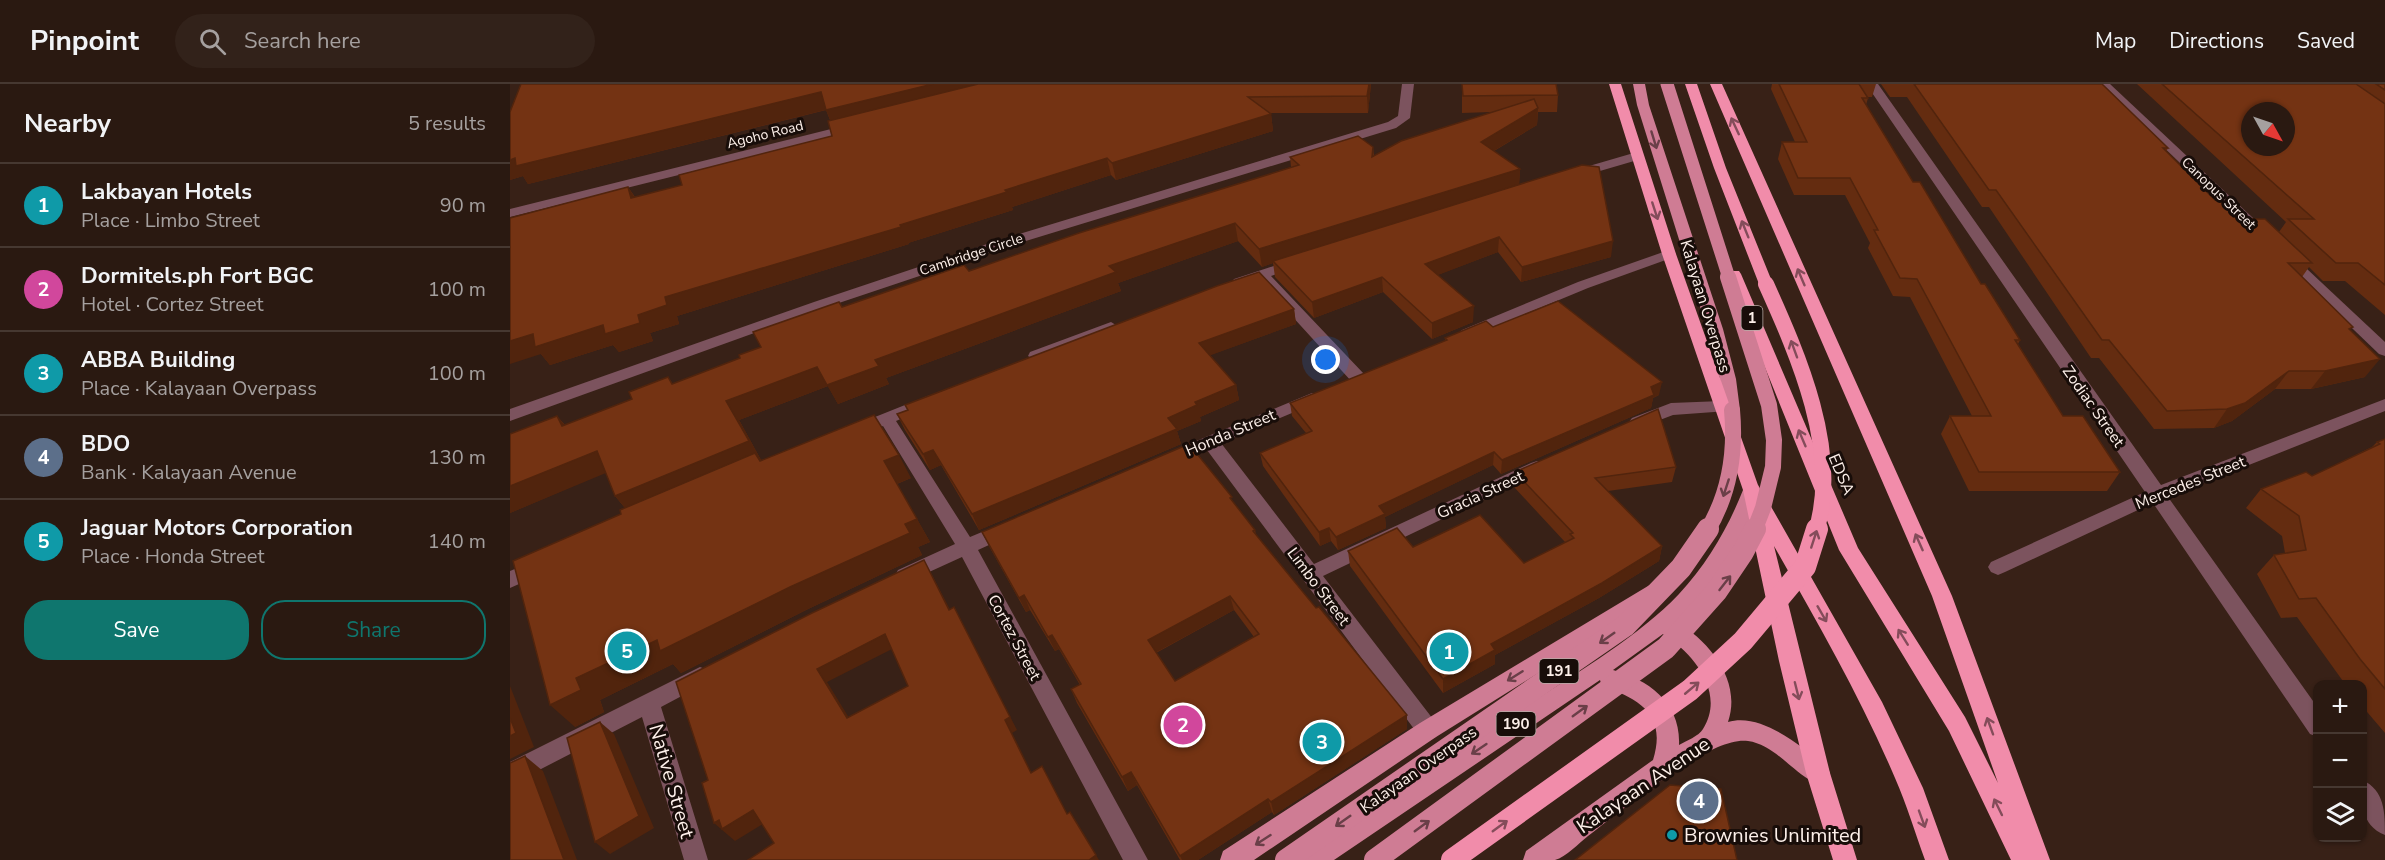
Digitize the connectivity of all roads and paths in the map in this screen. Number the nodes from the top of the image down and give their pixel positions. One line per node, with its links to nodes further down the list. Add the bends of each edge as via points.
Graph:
1 (1408, 84): 26 (street, Cambridge Circle, via 1404,118 1392,125 998,245)
2 (1639, 84): 59 (main road, Kalayaan Overpass / 191, one-way to 59, bridge, via 1728,379 1734,446 1730,476 1720,504 1695,552 1625,626)
3 (1666, 84): 61 (main road, Kalayaan Overpass / 191, one-way to 3, bridge, via 1666,648 1704,610 1731,575 1762,516 1775,451 1769,405); 66 (highway, EDSA / 1, one-way to 3, via 1957,724 1849,550 1689,167)
4 (1691, 84): 62 (highway, one-way to 4, bridge, via 1690,690 1743,641 1805,567 1820,522 1824,477 1820,438 1794,347 1720,168)
5 (1716, 84): 67 (highway, one-way to 5, via 1942,596)
6 (1872, 84): 34 (street, Zodiac Street)
7 (2104, 84): 19 (street, Canopus Street)
8 (1616, 86): 10 (highway)
9 (866, 124): 12 (street, Agoho Road)
10 (1637, 156): 11 (street); 13 (highway, one-way to 13)
11 (1564, 178)
12 (510, 213)
13 (1669, 254): 18 (street); 25 (highway)
14 (1306, 260): 15 (street)
15 (1261, 274): 16 (street); 22 (street)
16 (1228, 286)
17 (1127, 321): 20 (street)
18 (1454, 338)
19 (2385, 351)
20 (1017, 364)
21 (1379, 369): 22 (street, Honda Street)
22 (1358, 378): 30 (street, Honda Street)
23 (940, 396): 27 (street)
24 (2385, 405): 34 (street, Mercedes Street)
25 (1722, 407): 28 (street, via 1671,409); 33 (highway)
26 (510, 415)
27 (886, 418): 29 (street); 36 (street, Cortez Street)
28 (1625, 428)
29 (844, 436)
30 (1210, 441): 32 (street, Honda Street); 40 (street, Limbo Street)
31 (1550, 461): 40 (street, Gracia Street)
32 (1157, 464)
33 (1752, 490): 37 (main road, 190); 52 (highway, one-way to 52); 65 (highway, one-way to 65, via 1834,635 1907,779)
34 (2154, 495): 39 (street, Mercedes Street); 48 (street, Zodiac Street)
35 (1019, 523): 36 (street)
36 (966, 546): 42 (street); 57 (street, Cortez Street)
37 (1725, 548): 43 (main road); 44 (main road, 190, via 1687,599)
38 (554, 560): 41 (street)
39 (1998, 567)
40 (1310, 574): 49 (street, Limbo Street)
41 (510, 580)
42 (890, 582)
43 (1618, 612): 44 (main road); 49 (main road, one-way to 49)
44 (1661, 624): 46 (main road, 190); 50 (main road, via 1696,648 1718,682 1720,713)
45 (721, 665): 47 (street)
46 (1583, 680): 51 (main road, via 1613,679 1653,701 1662,713 1671,741); 60 (main road, 190, one-way to 60)
47 (649, 702): 53 (street); 56 (street, Native Street)
48 (2313, 720)
49 (1428, 730): 58 (main road, one-way to 58)
50 (1711, 738): 51 (main road, Kalayaan Avenue); 52 (main road, Kalayaan Avenue, via 1733,731 1750,731 1777,742)
51 (1664, 767): 63 (main road, Kalayaan Avenue)
52 (1818, 773): 64 (highway)
53 (510, 774)
54 (2367, 798): 55 (street)
55 (2385, 823)
56 (696, 860)
57 (1136, 860)
58 (1232, 860)
59 (1286, 860)
60 (1312, 860)
61 (1375, 860)
62 (1452, 860)
63 (1535, 860)
64 (1845, 860)
65 (1937, 860)
66 (2024, 860)
67 (2038, 860)

